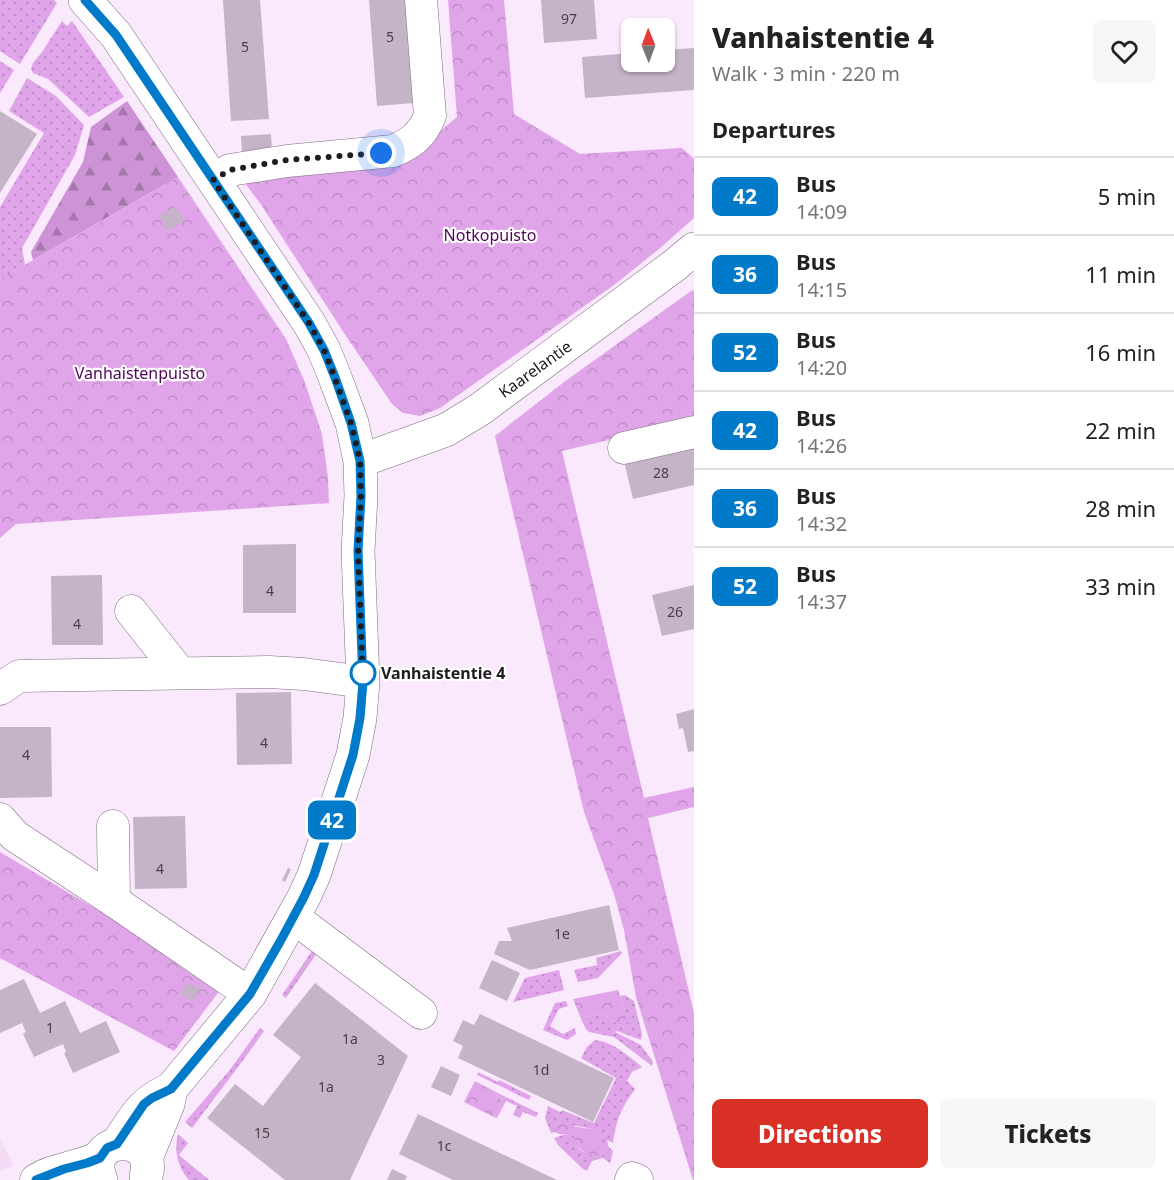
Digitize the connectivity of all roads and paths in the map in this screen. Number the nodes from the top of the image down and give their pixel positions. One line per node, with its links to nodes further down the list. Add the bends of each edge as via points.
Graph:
1 (85, 0): 3 (main road, via 116,35)
2 (421, 0): 3 (street, via 430,116 424,129 407,146 393,152 287,160 230,170)
3 (213, 180): 7 (main road, via 324,350 351,423)
4 (694, 249): 7 (main road, Kaarelantie, via 479,410 446,430)
5 (694, 432): 6 (street)
6 (624, 448)
7 (360, 461): 10 (main road, via 358,551)
8 (131, 611): 9 (street)
9 (180, 673): 10 (street, via 269,672); 11 (street, via 19,676)
10 (363, 682): 15 (main road, via 353,755 314,875)
11 (0, 689)
12 (0, 819): 14 (street, via 15,836)
13 (113, 826): 14 (street)
14 (114, 901): 16 (street)
15 (293, 917): 16 (main road); 17 (street)
16 (250, 994): 18 (main road)
17 (422, 1013)
18 (171, 1089): 19 (main road, via 144,1104); 20 (main road)
19 (106, 1160): 20 (main road, via 124,1143 131,1144 143,1152); 21 (street)
20 (149, 1173)
21 (36, 1180)
22 (631, 1180): 23 (street)
23 (638, 1180)

